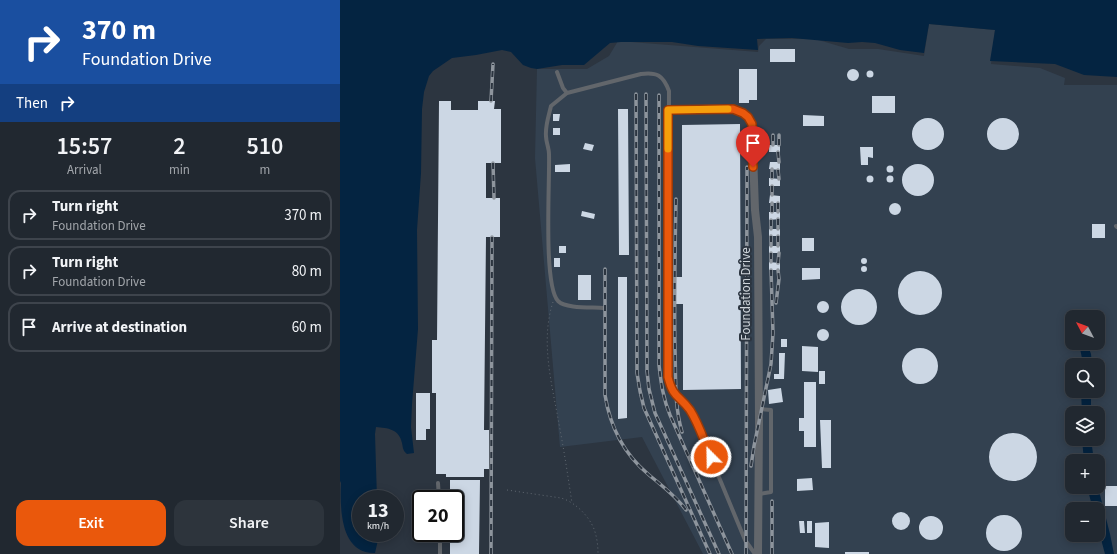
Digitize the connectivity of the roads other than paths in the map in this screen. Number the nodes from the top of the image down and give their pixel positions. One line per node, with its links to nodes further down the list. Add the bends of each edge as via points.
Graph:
1 (557, 72): 2 (lane)
2 (567, 93): 3 (lane, via 651,72 666,83); 4 (lane, via 551,106 546,135 549,153 550,269 553,292 558,302 566,306)
3 (668, 110): 5 (street, Foundation Drive, via 733,109 743,113 752,124 758,237); 11 (lane, via 668,377 674,394 690,410 745,540)
4 (603, 308)
5 (759, 408): 8 (street, Foundation Drive); 8 (lane, via 771,410 771,492)
6 (438, 483): 7 (lane)
7 (438, 490)
8 (759, 494): 11 (street, Foundation Drive)
9 (440, 542): 10 (lane)
10 (440, 554)
11 (757, 554)

